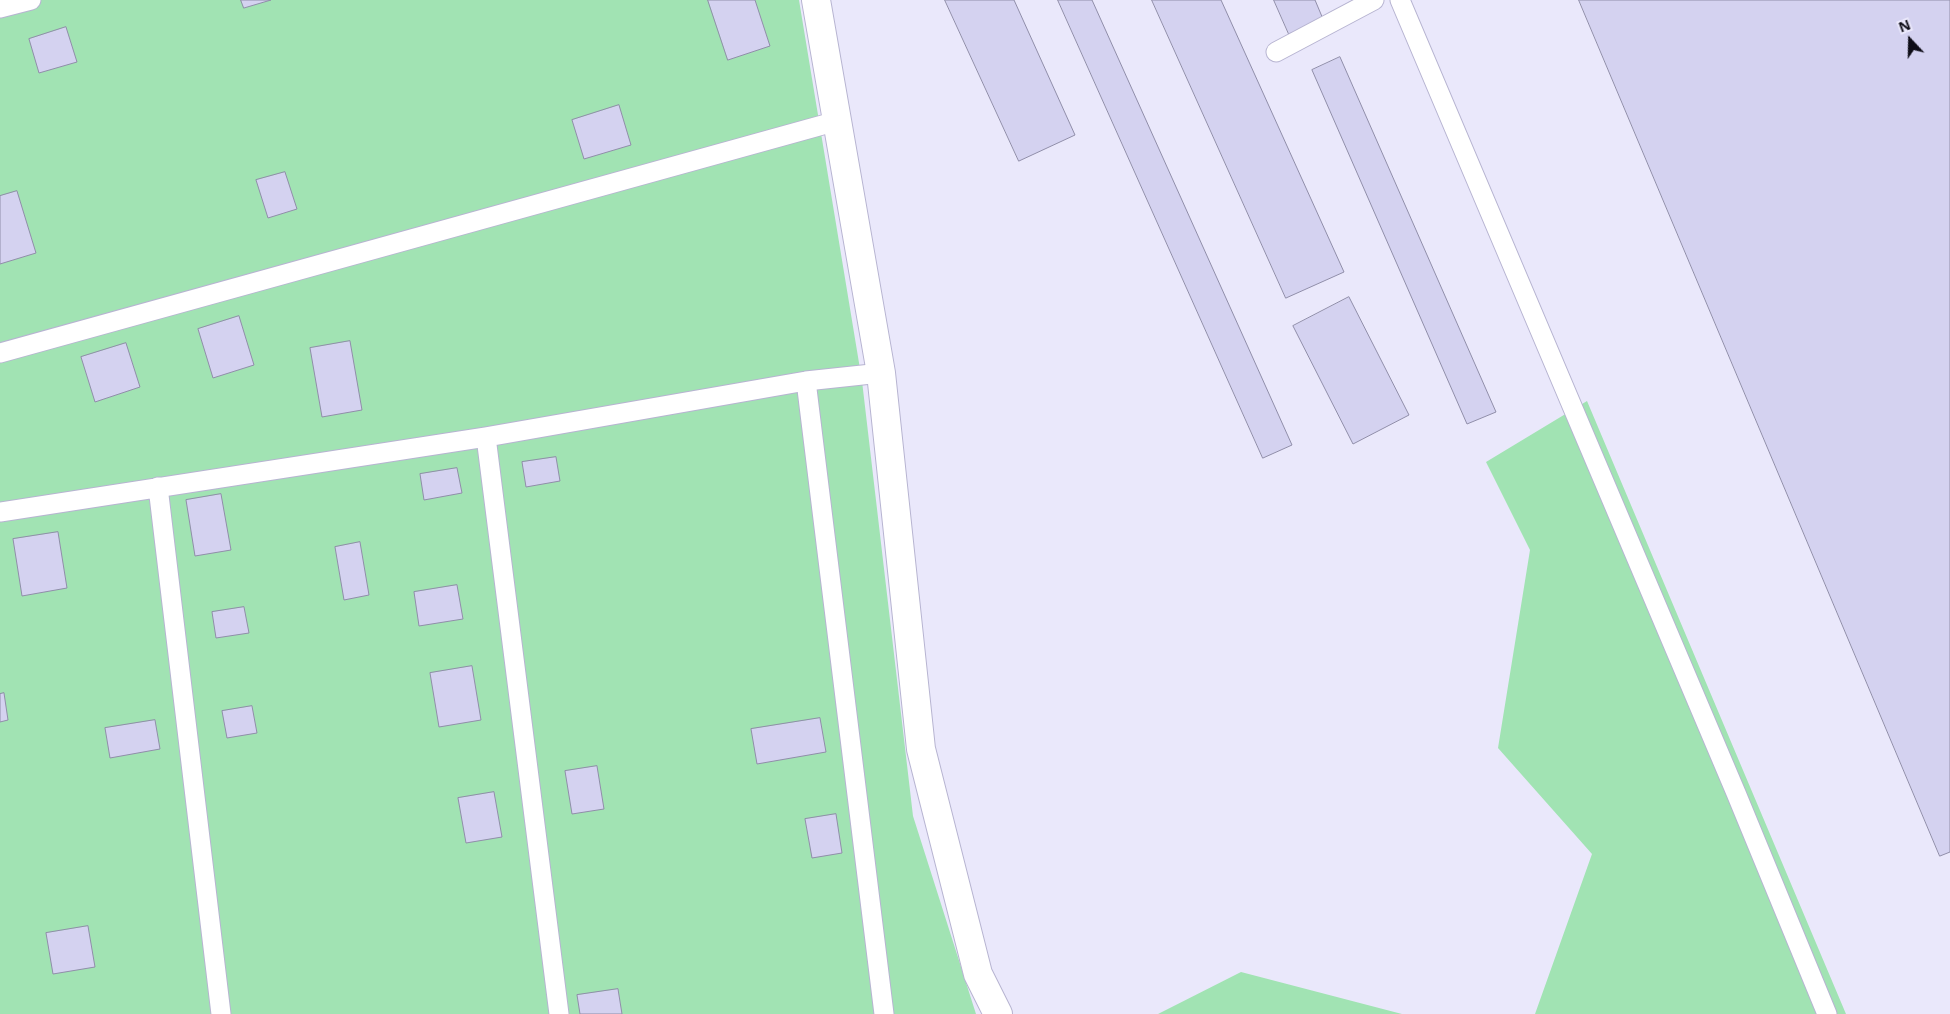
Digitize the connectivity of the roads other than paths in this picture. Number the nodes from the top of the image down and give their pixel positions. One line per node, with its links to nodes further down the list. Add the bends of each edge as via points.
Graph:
1 (31, 0): 5 (lane)
2 (816, 0): 7 (street)
3 (1374, 0): 6 (lane)
4 (1400, 0): 18 (lane)
5 (0, 8)
6 (1276, 52)
7 (837, 121): 8 (lane); 9 (street)
8 (0, 353)
9 (881, 373): 10 (lane); 17 (street, via 921,749 978,974)
10 (806, 381): 11 (lane); 16 (lane)
11 (486, 437): 12 (lane); 15 (lane)
12 (158, 487): 13 (lane); 14 (lane)
13 (0, 512)
14 (221, 1014)
15 (559, 1014)
16 (884, 1014)
17 (998, 1014)
18 (1827, 1014)

